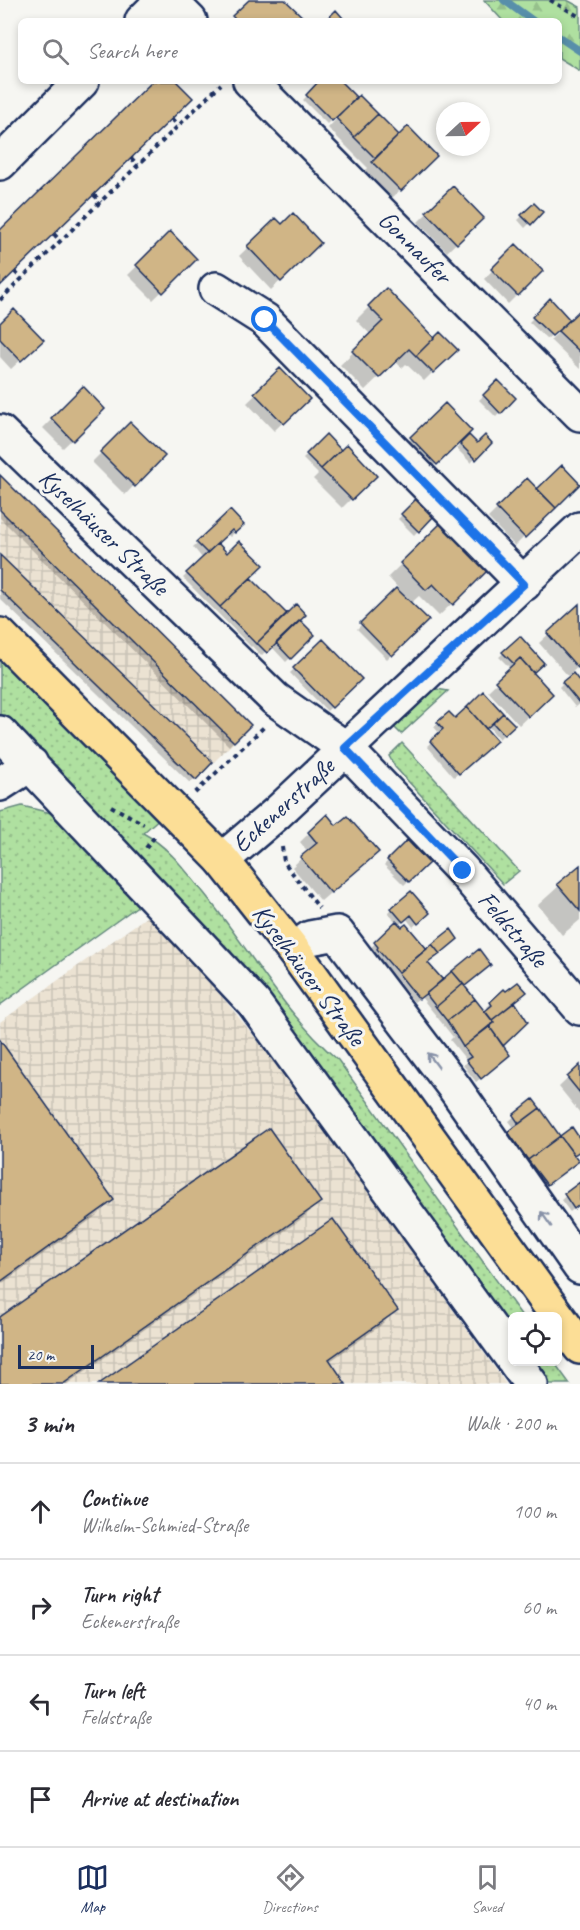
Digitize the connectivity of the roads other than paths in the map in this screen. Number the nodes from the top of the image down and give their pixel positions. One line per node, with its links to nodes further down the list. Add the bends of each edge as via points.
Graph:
1 (162, 0): 3 (street)
2 (169, 0): 4 (street)
3 (145, 18)
4 (187, 18)
5 (79, 84): 7 (street)
6 (253, 84): 9 (street, Gonnaufer)
7 (0, 163)
8 (216, 289): 12 (street, via 265,320)
9 (580, 414)
10 (0, 432): 15 (street, Kyselhäuser Straße, via 275,699)
11 (580, 529): 12 (street, Eckenerstraße)
12 (524, 584): 15 (street, Eckenerstraße)
13 (0, 634): 18 (main road, Kyselhäuser Straße)
14 (0, 733): 16 (street)
15 (345, 748): 18 (street, Eckenerstraße); 20 (street, Feldstraße, via 463,871)
16 (31, 765): 17 (street); 23 (street, via 254,1004)
17 (0, 784)
18 (222, 860): 19 (main road, Kyselhäuser Straße)
19 (293, 950): 21 (street, one-way to 19, via 454,1087 338,933 310,938); 22 (main road, Kyselhäuser Straße)
20 (580, 1007)
21 (580, 1267)
22 (580, 1347)
23 (508, 1352)
24 (518, 1366): 25 (street)
25 (531, 1384)

